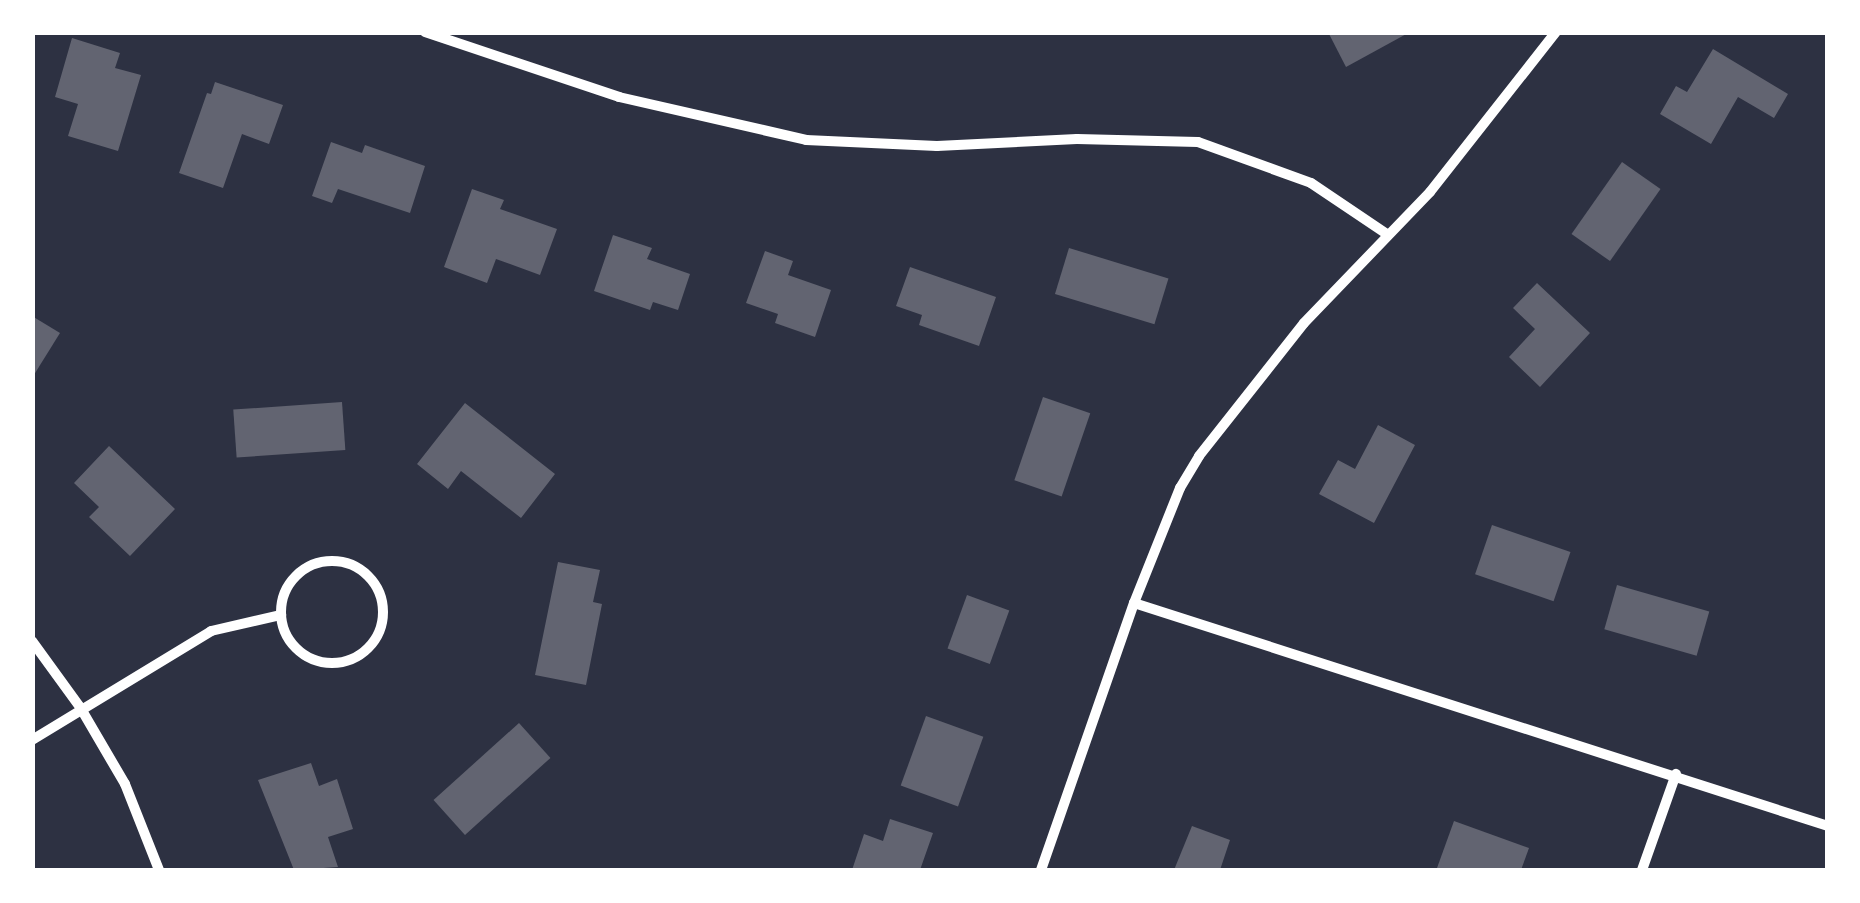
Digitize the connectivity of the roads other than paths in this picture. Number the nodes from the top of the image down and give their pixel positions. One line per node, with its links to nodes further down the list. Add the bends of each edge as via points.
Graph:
1 (425, 32): 3 (street, via 619,97 806,140 937,146 1198,142 1311,183)
2 (1556, 32): 3 (street, via 1430,192)
3 (1387, 234): 4 (street, via 1304,324 1199,456)
4 (1134, 604): 9 (street); 12 (street)
5 (280, 616): 5 (street, via 289,584 316,564 348,564 363,572 381,600 369,647 340,663 307,657); 7 (street, via 210,631)
6 (32, 641): 7 (street)
7 (80, 707): 8 (street); 11 (street, via 124,784)
8 (32, 740)
9 (1676, 774): 10 (street); 13 (street)
10 (1828, 826)
11 (159, 870)
12 (1041, 870)
13 (1642, 870)

